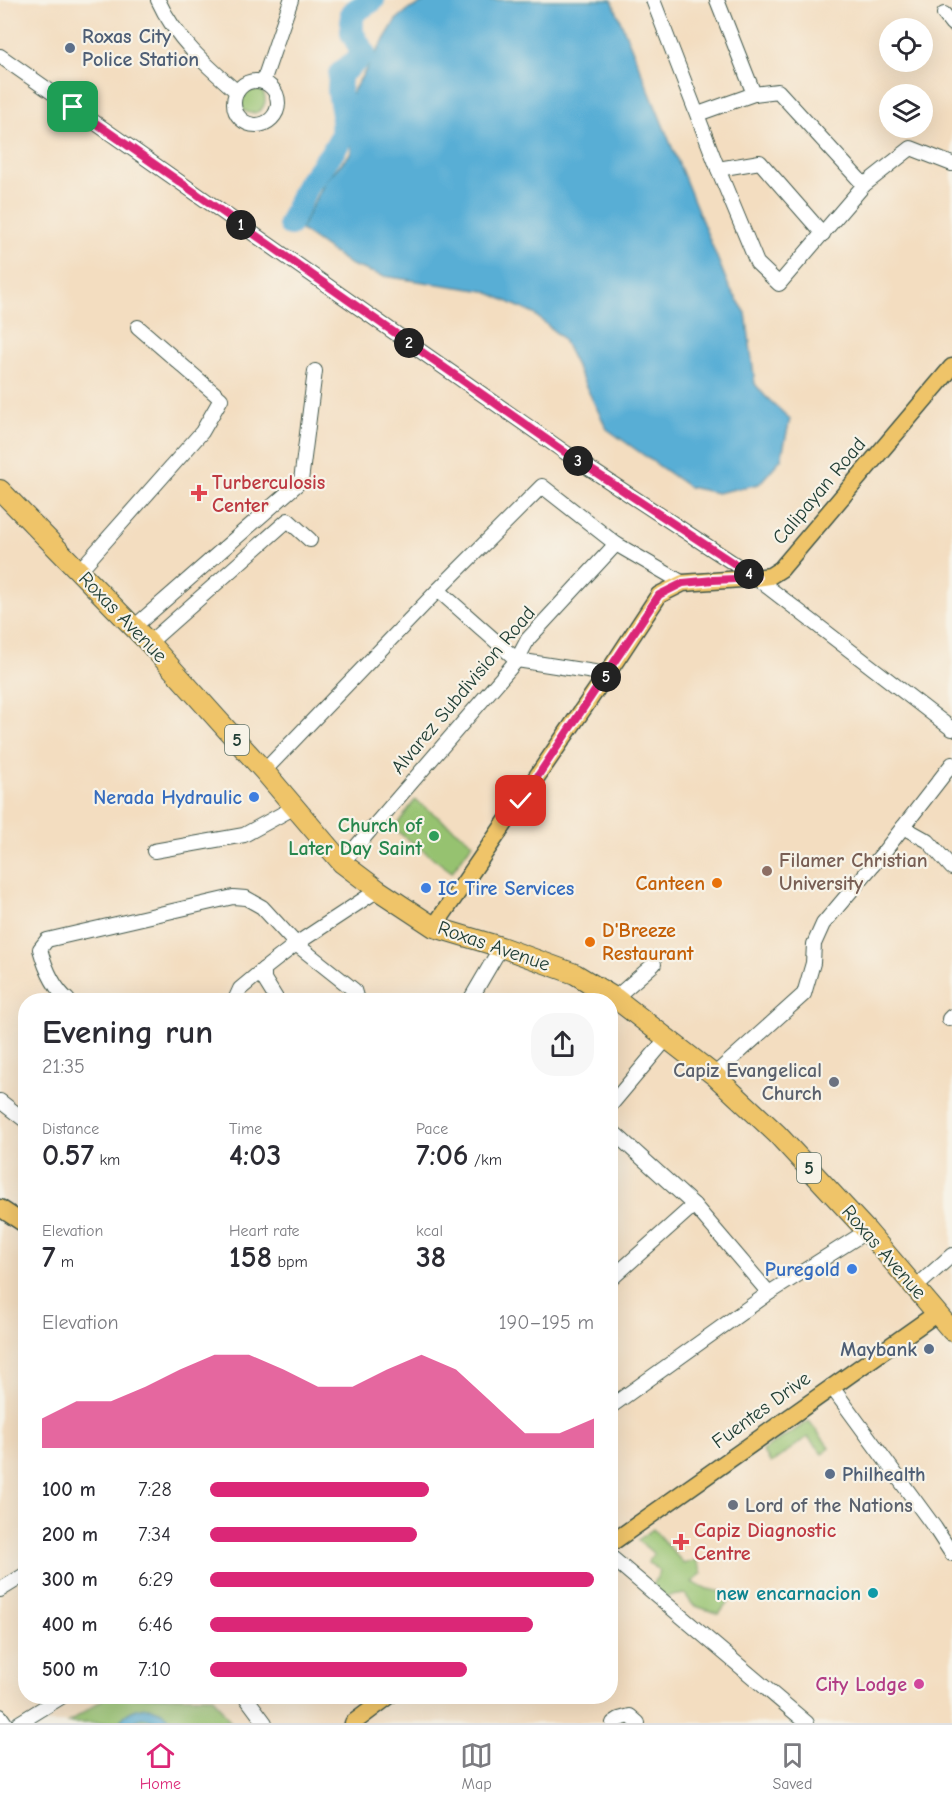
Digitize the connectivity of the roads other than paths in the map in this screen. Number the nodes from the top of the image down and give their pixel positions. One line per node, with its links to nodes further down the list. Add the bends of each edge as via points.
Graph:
1 (158, 0): 7 (street, via 191,49)
2 (291, 0): 6 (street)
3 (653, 0): 9 (street)
4 (717, 0): 8 (street)
5 (0, 56): 21 (street, via 566,453)
6 (263, 82): 7 (street, via 248,83); 7 (street, via 274,91 278,104 273,117 261,125 247,124 236,114)
7 (237, 92)
8 (754, 94): 9 (street); 12 (street, via 778,91)
9 (698, 114): 11 (street)
10 (952, 164): 12 (street, via 911,148)
11 (718, 169): 13 (street, via 760,162); 13 (street, via 757,262 779,284)
12 (864, 185): 13 (street)
13 (823, 234)
14 (138, 327): 20 (street, via 221,399 202,432)
15 (952, 367): 21 (main road, Calipayan Road, via 781,569)
16 (315, 371): 24 (street, via 302,481)
17 (0, 490): 20 (highway, Roxas Avenue / 5)
18 (310, 540): 25 (street, via 288,520)
19 (616, 544): 22 (street); 23 (street, via 542,486); 26 (street, Alvarez Subdivision Road, via 528,639)
20 (79, 571): 24 (highway, Roxas Avenue / 5)
21 (756, 578): 22 (main road, Calipayan Road); 28 (street)
22 (683, 583): 27 (main road, Calipayan Road, via 659,595)
23 (438, 590): 26 (street); 30 (street)
24 (134, 627): 25 (highway, Roxas Avenue / 5)
25 (149, 643): 30 (highway, Roxas Avenue / 5)
26 (517, 660): 27 (street); 34 (street, Alvarez Subdivision Road)
27 (607, 674): 37 (main road, Calipayan Road)
28 (952, 729)
29 (952, 764): 32 (street)
30 (264, 771): 31 (highway, Roxas Avenue / 5)
31 (295, 807): 33 (street, via 244,835); 34 (highway, Roxas Avenue / 5)
32 (903, 827): 35 (street, via 928,841); 51 (street, via 823,924 814,944 804,994)
33 (154, 851)
34 (342, 863): 36 (highway, Roxas Avenue / 5)
35 (952, 868)
36 (378, 890): 37 (highway, Roxas Avenue / 5); 38 (street)
37 (434, 927): 39 (highway, Roxas Avenue / 5)
38 (297, 944): 41 (street); 42 (street, via 262,907 246,898 233,897 47,940 40,949); 45 (street)
39 (501, 947): 46 (street); 47 (highway, Roxas Avenue / 5, via 575,974)
40 (654, 964): 48 (street)
41 (264, 969): 43 (street); 44 (street, via 264,979)
42 (59, 993)
43 (239, 993)
44 (273, 993)
45 (355, 993)
46 (474, 993)
47 (607, 993)
48 (618, 995)
49 (618, 1000): 50 (highway, Roxas Avenue / 5)
50 (667, 1038): 51 (highway, Roxas Avenue / 5); 52 (street)
51 (714, 1075): 59 (highway, Roxas Avenue / 5, via 777,1134)
52 (618, 1096)
53 (0, 1101): 54 (street)
54 (18, 1115)
55 (618, 1136): 56 (street)
56 (694, 1206): 61 (street); 63 (street)
57 (0, 1208): 58 (main road)
58 (18, 1220)
59 (867, 1231): 62 (highway, Roxas Avenue / 5); 63 (street)
60 (952, 1255): 62 (street)
61 (618, 1273)
62 (916, 1287): 64 (highway, Roxas Avenue / 5)
63 (769, 1293): 67 (street)
64 (937, 1312): 65 (highway, Roxas Avenue / 5); 66 (main road, Fuentes Drive)
65 (952, 1331)
66 (831, 1386): 68 (main road, Fuentes Drive); 69 (street)
67 (618, 1401)
68 (618, 1538)
69 (952, 1554)
70 (618, 1563): 83 (street)
71 (18, 1579): 72 (street)
72 (0, 1590)
73 (50, 1704): 78 (street)
74 (251, 1704): 79 (street)
75 (378, 1704): 80 (main road)
76 (0, 1716): 77 (street)
77 (5, 1723)
78 (19, 1723)
79 (265, 1723)
80 (353, 1723)
81 (612, 1723): 82 (street, via 630,1716)
82 (638, 1723)
83 (807, 1723)

